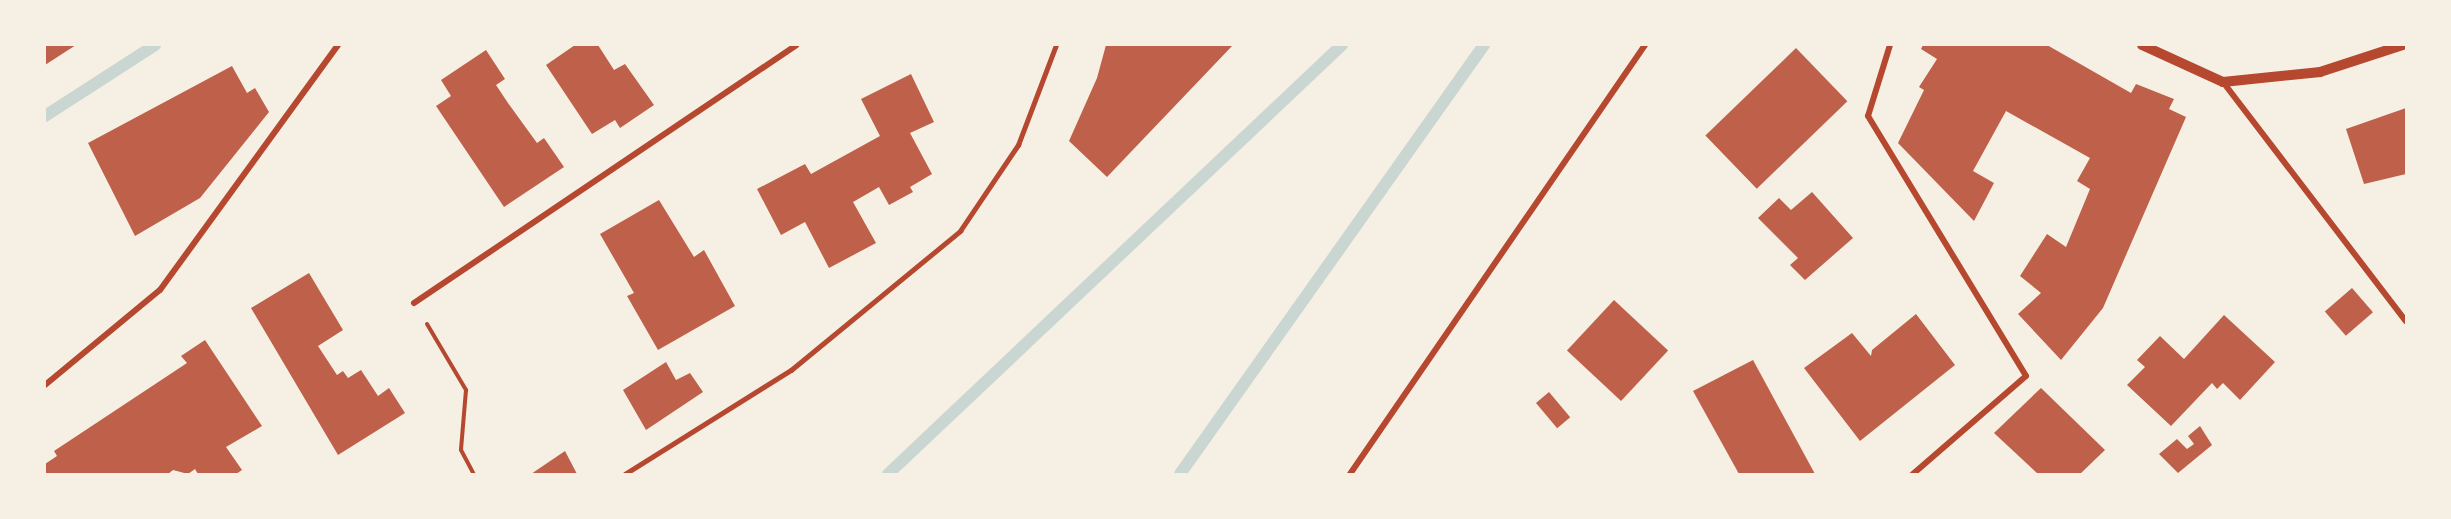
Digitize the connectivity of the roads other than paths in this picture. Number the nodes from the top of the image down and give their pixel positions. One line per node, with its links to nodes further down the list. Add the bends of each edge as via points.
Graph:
1 (338, 45): 11 (street, via 160,290)
2 (796, 45): 9 (street)
3 (1056, 45): 12 (lane, via 1018,145 960,231 791,370)
4 (1645, 45): 13 (street)
5 (1890, 45): 14 (street, via 1868,116 2026,376)
6 (2142, 45): 8 (street)
7 (2403, 45): 8 (street, via 2320,72)
8 (2223, 82): 10 (street)
9 (414, 303)
10 (2406, 321)
11 (45, 385)
12 (625, 474)
13 (1350, 474)
14 (1913, 474)

